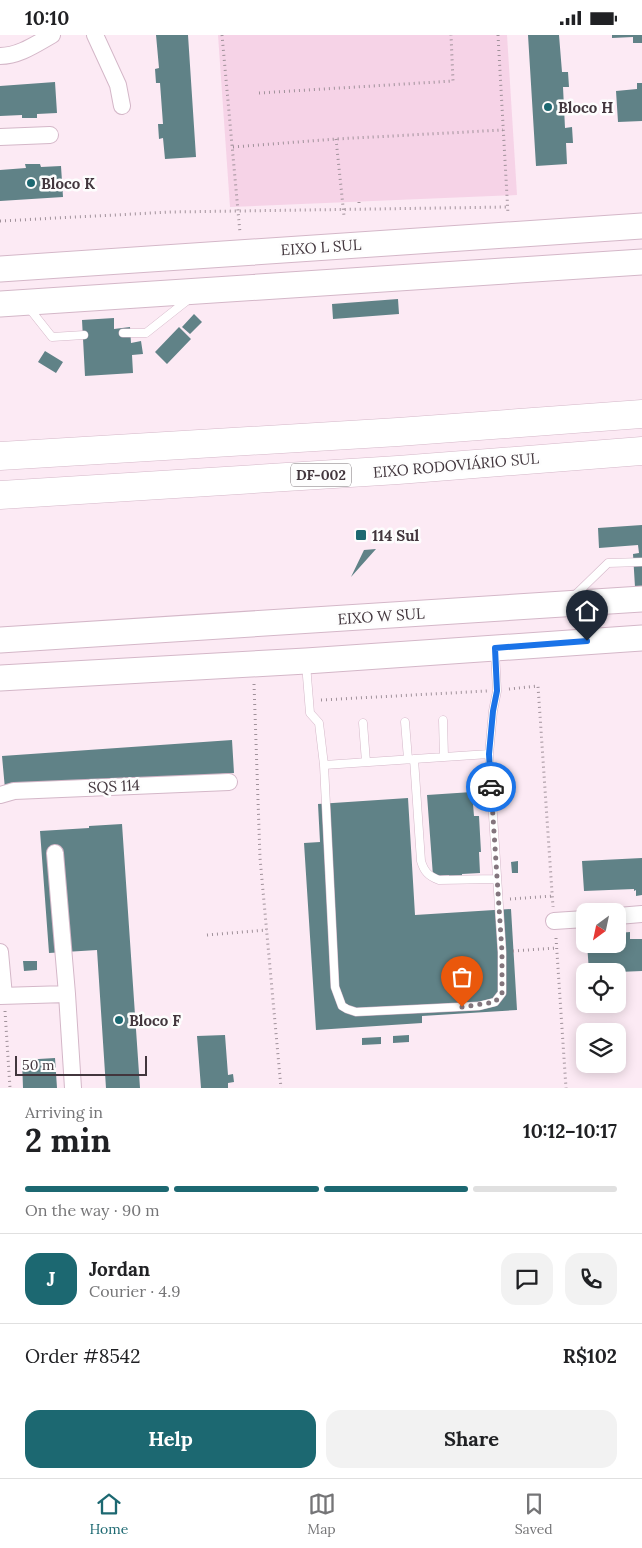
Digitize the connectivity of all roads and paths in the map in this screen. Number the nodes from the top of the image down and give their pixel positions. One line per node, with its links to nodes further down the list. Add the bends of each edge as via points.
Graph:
1 (52, 35): 6 (street, via 29,48)
2 (95, 35): 8 (street, via 118,85)
3 (222, 35): 13 (path)
4 (451, 35): 7 (path, via 453,81)
5 (498, 35): 9 (path)
6 (0, 56)
7 (259, 93)
8 (122, 106)
9 (503, 130): 12 (path); 14 (path)
10 (50, 135): 11 (street)
11 (0, 137)
12 (336, 139): 13 (path); 15 (path)
13 (233, 147): 16 (path)
14 (508, 207): 15 (path); 20 (path)
15 (343, 209): 16 (path); 17 (path)
16 (238, 211): 18 (path); 21 (path)
17 (344, 216)
18 (0, 221)
19 (642, 226): 20 (main road, EIXO L SUL)
20 (509, 235): 21 (main road, EIXO L SUL)
21 (242, 251): 23 (main road, EIXO L SUL)
22 (642, 262): 24 (main road)
23 (0, 269)
24 (199, 291): 25 (main road); 27 (lane, via 146,333)
25 (25, 302): 26 (main road); 28 (lane, via 52,337)
26 (0, 304)
27 (123, 333)
28 (84, 335)
29 (642, 414): 31 (highway)
30 (642, 451): 32 (highway, EIXO RODOVIÁRIO SUL / DF-002)
31 (0, 457)
32 (0, 495)
33 (642, 562): 35 (lane, via 608,563)
34 (642, 599): 35 (main road, EIXO W SUL)
35 (565, 604): 37 (main road, EIXO W SUL)
36 (642, 638): 38 (main road)
37 (0, 640)
38 (495, 648): 39 (main road); 48 (lane, via 497,691)
39 (306, 661): 40 (main road); 52 (lane, via 310,713 319,723)
40 (251, 664): 41 (main road); 63 (path, via 255,690 260,858)
41 (0, 678)
42 (508, 689): 57 (path, via 538,686)
43 (490, 691): 44 (path, via 319,700)
44 (320, 709)
45 (443, 720): 49 (lane)
46 (405, 722): 50 (lane)
47 (363, 723): 51 (lane)
48 (489, 754): 49 (lane); 56 (lane)
49 (444, 757): 50 (lane)
50 (411, 759): 51 (lane); 56 (lane, via 424,871 439,880)
51 (366, 762): 52 (lane)
52 (324, 765): 56 (lane, via 335,987 347,1009 356,1013 376,1013 479,1006 495,1002 502,993)
53 (229, 782): 54 (street, SQS 114, via 14,791)
54 (0, 795)
55 (55, 853): 68 (street)
56 (497, 879)
57 (553, 896): 58 (path); 62 (path)
58 (506, 899)
59 (642, 915): 60 (street)
60 (626, 916)
61 (576, 920): 62 (street)
62 (554, 921): 65 (path)
63 (267, 930): 64 (path); 72 (path)
64 (207, 935)
65 (556, 948): 66 (path); 73 (path)
66 (513, 951)
67 (0, 952): 69 (street)
68 (67, 993): 69 (street); 71 (street)
69 (2, 996): 70 (path)
70 (10, 1088)
71 (73, 1088)
72 (282, 1088)
73 (566, 1088)

